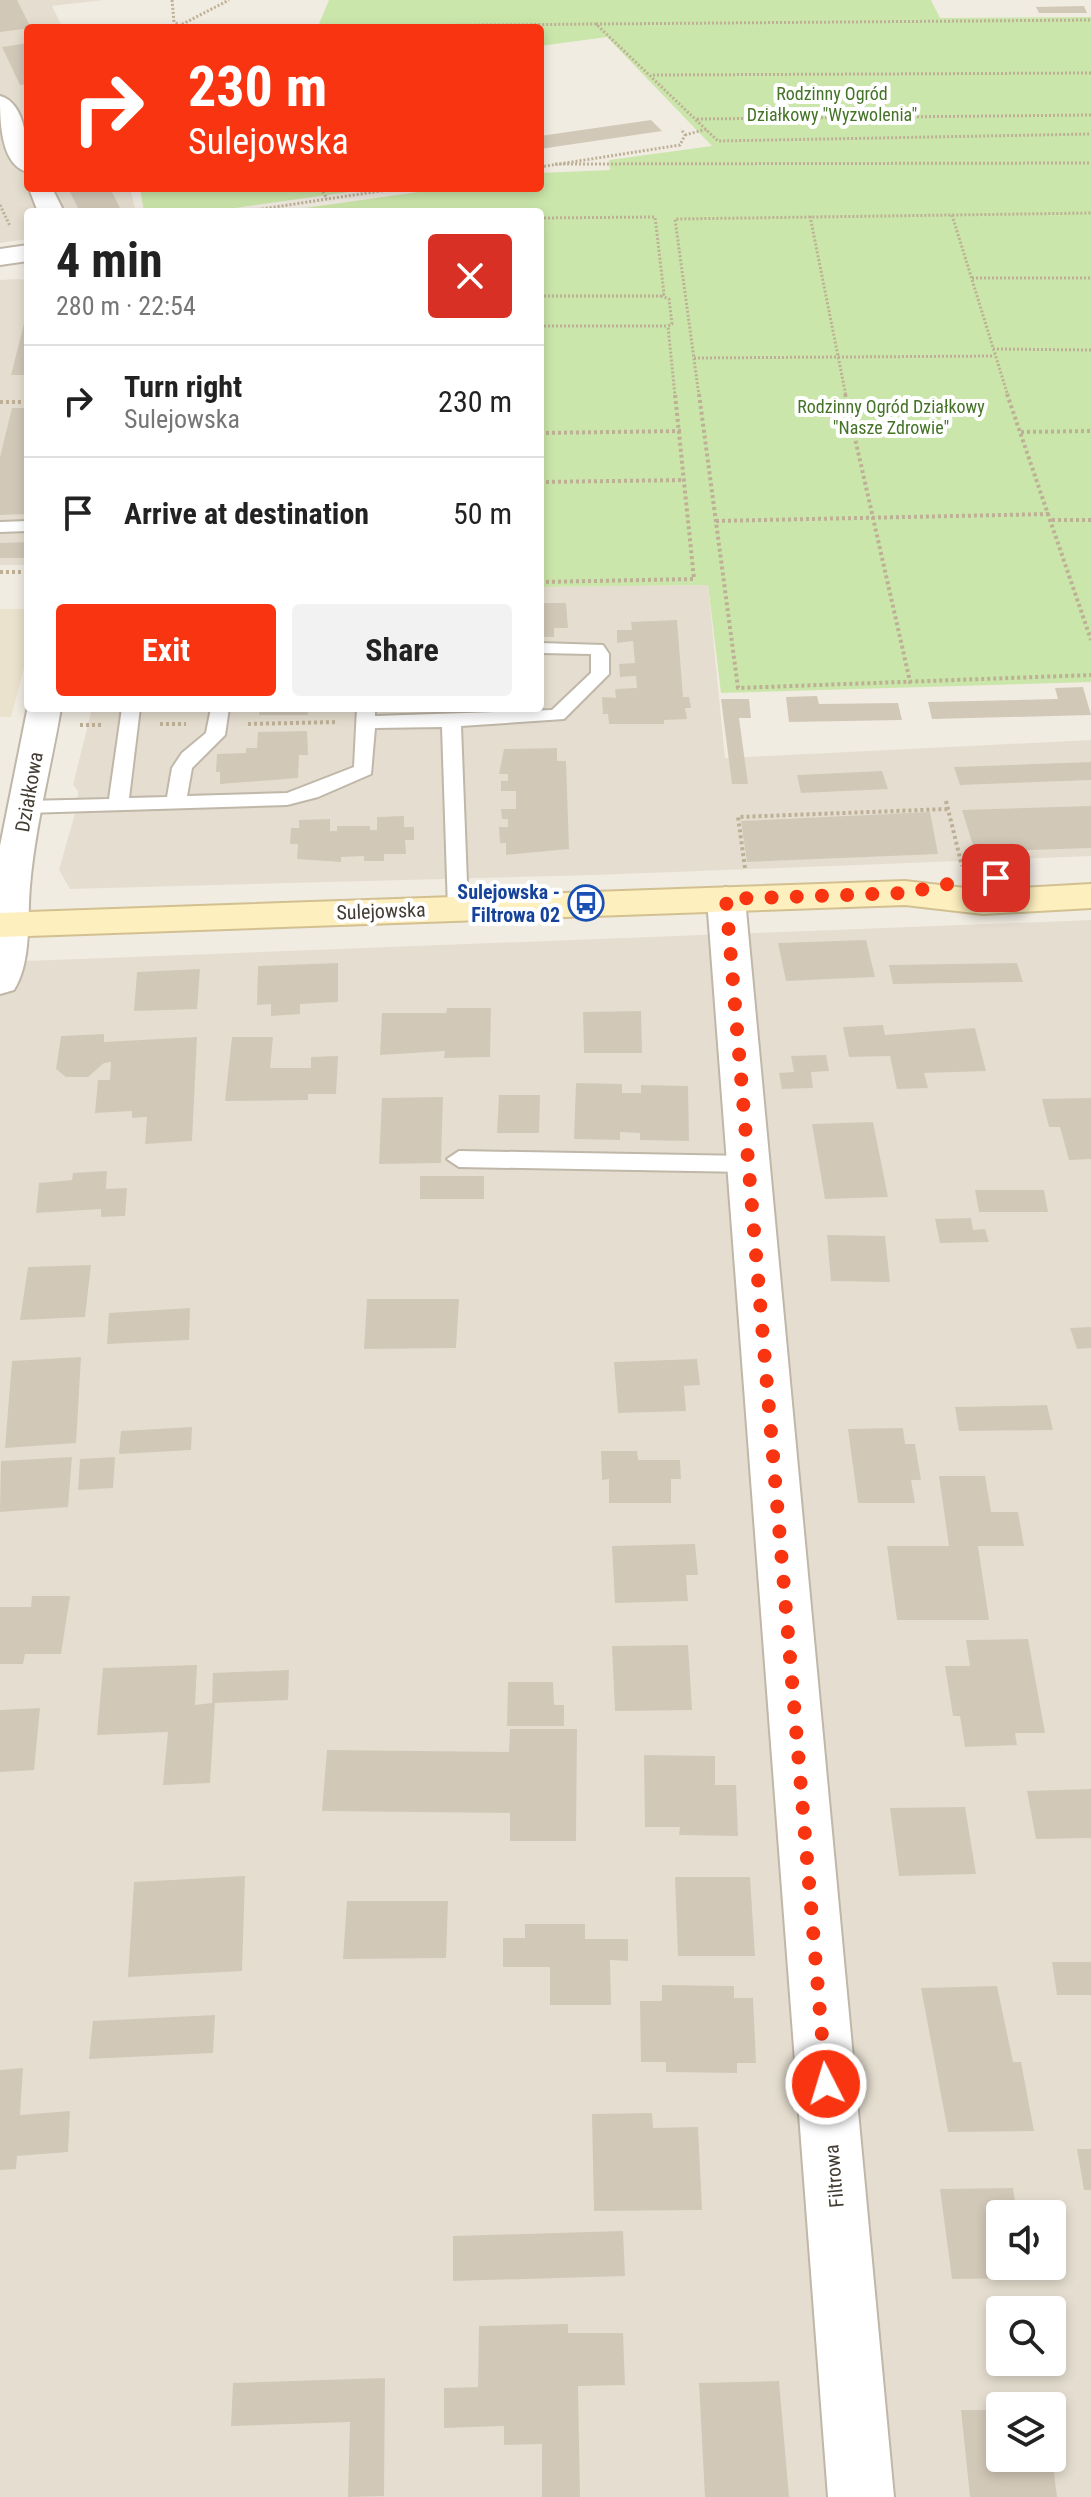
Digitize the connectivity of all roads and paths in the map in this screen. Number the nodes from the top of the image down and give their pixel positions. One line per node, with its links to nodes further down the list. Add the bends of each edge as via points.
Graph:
1 (172, 0): 4 (path)
2 (229, 0): 5 (path)
3 (1091, 20): 6 (path)
4 (175, 24)
5 (183, 24)
6 (596, 24): 7 (path); 9 (path)
7 (544, 25)
8 (1091, 73): 9 (path)
9 (653, 75): 12 (path)
10 (0, 103): 17 (street)
11 (1091, 115): 12 (path)
12 (697, 119): 14 (path)
13 (681, 129): 16 (path)
14 (707, 129): 15 (path, via 718,141); 16 (path)
15 (1091, 134)
16 (685, 135): 19 (path, via 680,145)
17 (16, 156)
18 (1091, 163): 19 (path)
19 (555, 164): 20 (path)
20 (544, 166)
21 (324, 192): 23 (path)
22 (368, 192): 23 (path)
23 (327, 197): 24 (path)
24 (265, 208)
25 (1091, 213): 26 (path)
26 (952, 215): 27 (path); 31 (path)
27 (810, 216): 40 (path); 41 (path, via 675,219)
28 (544, 218): 34 (path, via 655,217)
29 (24, 254): 30 (street)
30 (0, 257)
31 (972, 278): 32 (path); 37 (path)
32 (1091, 278)
33 (544, 296): 34 (path)
34 (661, 296): 36 (path, via 669,299)
35 (544, 326): 36 (path)
36 (668, 326): 44 (path)
37 (993, 349): 38 (path); 39 (path)
38 (1091, 350)
39 (994, 356): 40 (path); 46 (path)
40 (837, 357): 41 (path); 51 (path)
41 (694, 358): 54 (path)
42 (0, 402): 43 (path)
43 (24, 402)
44 (681, 431): 47 (path); 48 (path)
45 (1091, 431): 46 (path)
46 (1021, 432): 50 (path)
47 (544, 433)
48 (685, 480): 49 (path); 59 (path, via 694,579)
49 (544, 482)
50 (1050, 514): 51 (path); 52 (path)
51 (875, 518): 54 (path); 64 (path)
52 (1051, 520): 53 (path); 60 (path)
53 (1091, 520)
54 (716, 521): 64 (path, via 738,688)
55 (24, 526): 56 (lane)
56 (0, 527)
57 (0, 572): 58 (path)
58 (24, 572)
59 (544, 582)
60 (1088, 621): 61 (path)
61 (1091, 640)
62 (544, 648): 69 (lane, via 597,649 600,674 557,715)
63 (1091, 675): 64 (path)
64 (911, 684)
65 (43, 712): 74 (street, Działkowa)
66 (130, 712): 72 (lane)
67 (366, 715): 68 (path); 69 (lane); 71 (lane, via 365,767 359,773 296,798)
68 (219, 716): 71 (lane, via 215,735 184,761)
69 (451, 721): 80 (lane)
70 (946, 801): 73 (path)
71 (176, 803): 72 (lane)
72 (118, 805): 74 (lane)
73 (948, 809): 75 (path); 77 (path, via 738,817)
74 (16, 821): 81 (street, Działkowa)
75 (963, 870)
76 (1091, 879): 78 (main road, Sulejowska, via 973,879)
77 (736, 888): 78 (main road, Sulejowska); 80 (main road, Sulejowska); 84 (street, Filtrowa)
78 (905, 893): 79 (main road, Sulejowska, via 983,902)
79 (1091, 896)
80 (458, 909): 81 (main road, Sulejowska)
81 (5, 924): 82 (street, Działkowa)
82 (0, 981)
83 (459, 1159): 84 (lane)
84 (748, 1164): 85 (street, Filtrowa)
85 (861, 2497)

